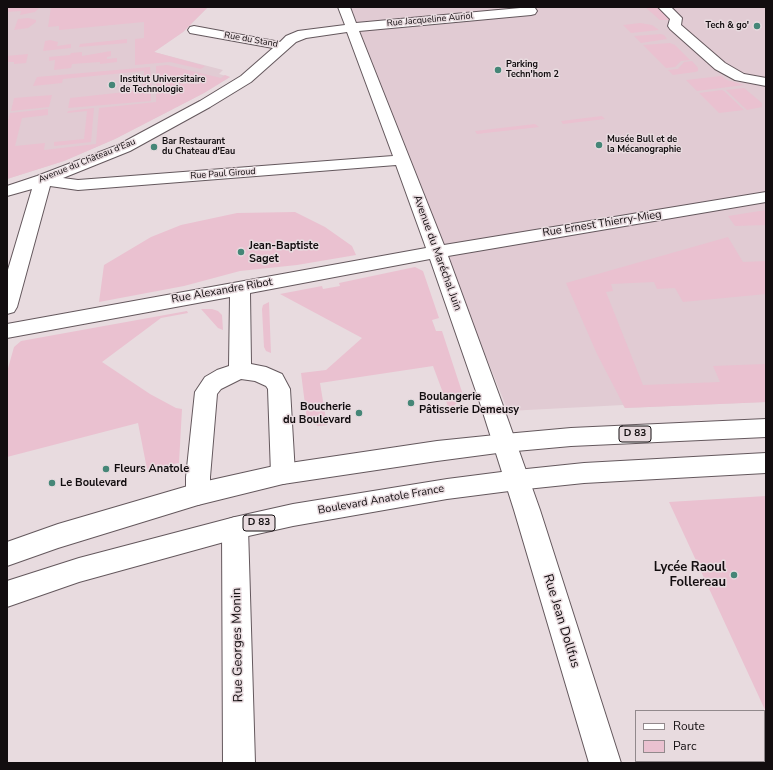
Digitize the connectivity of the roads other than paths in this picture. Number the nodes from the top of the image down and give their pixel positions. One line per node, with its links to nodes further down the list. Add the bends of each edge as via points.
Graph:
1 (344, 7): 4 (street)
2 (664, 7): 7 (street, via 676,18 674,26 720,66 740,77)
3 (531, 11): 4 (street, Rue Jacqueline Auriol)
4 (353, 28): 6 (street, Rue du Stand, via 303,34); 8 (street, Avenue du Maréchal Juin)
5 (194, 30): 6 (street, Rue du Stand)
6 (283, 46): 9 (street, Avenue du Château d'Eau, via 246,79 205,104 124,148)
7 (766, 82)
8 (403, 160): 9 (street, Rue Paul Giroud, via 78,185); 12 (street, Avenue du Maréchal Juin)
9 (43, 180): 10 (street, Avenue du Château d'Eau); 14 (street)
10 (7, 191)
11 (766, 197): 12 (street, Rue Ernest Thierry-Mieg)
12 (437, 252): 13 (street, Rue Alexandre Ribot); 18 (street, Avenue du Maréchal Juin)
13 (240, 288): 15 (street, Rue Alexandre Ribot); 16 (street)
14 (7, 307)
15 (7, 331)
16 (240, 371): 20 (street, via 258,373 274,380 279,389); 22 (street, via 213,383 206,392)
17 (766, 428): 18 (street, D 83, via 571,437)
18 (505, 443): 20 (street, D 83, via 437,450); 21 (street, Avenue du Maréchal Juin)
19 (766, 463): 21 (street, Boulevard Anatole France / D 83, via 584,473)
20 (283, 474): 22 (street, D 83)
21 (517, 480): 23 (street, Boulevard Anatole France / D 83, via 292,515); 27 (street, Rue Jean Dollfus)
22 (198, 494): 24 (street, D 83)
23 (235, 528): 25 (street, Boulevard Anatole France / D 83, via 79,570); 26 (street, Rue Georges Monin)
24 (7, 554)
25 (7, 594)
26 (239, 763)
27 (605, 763)

